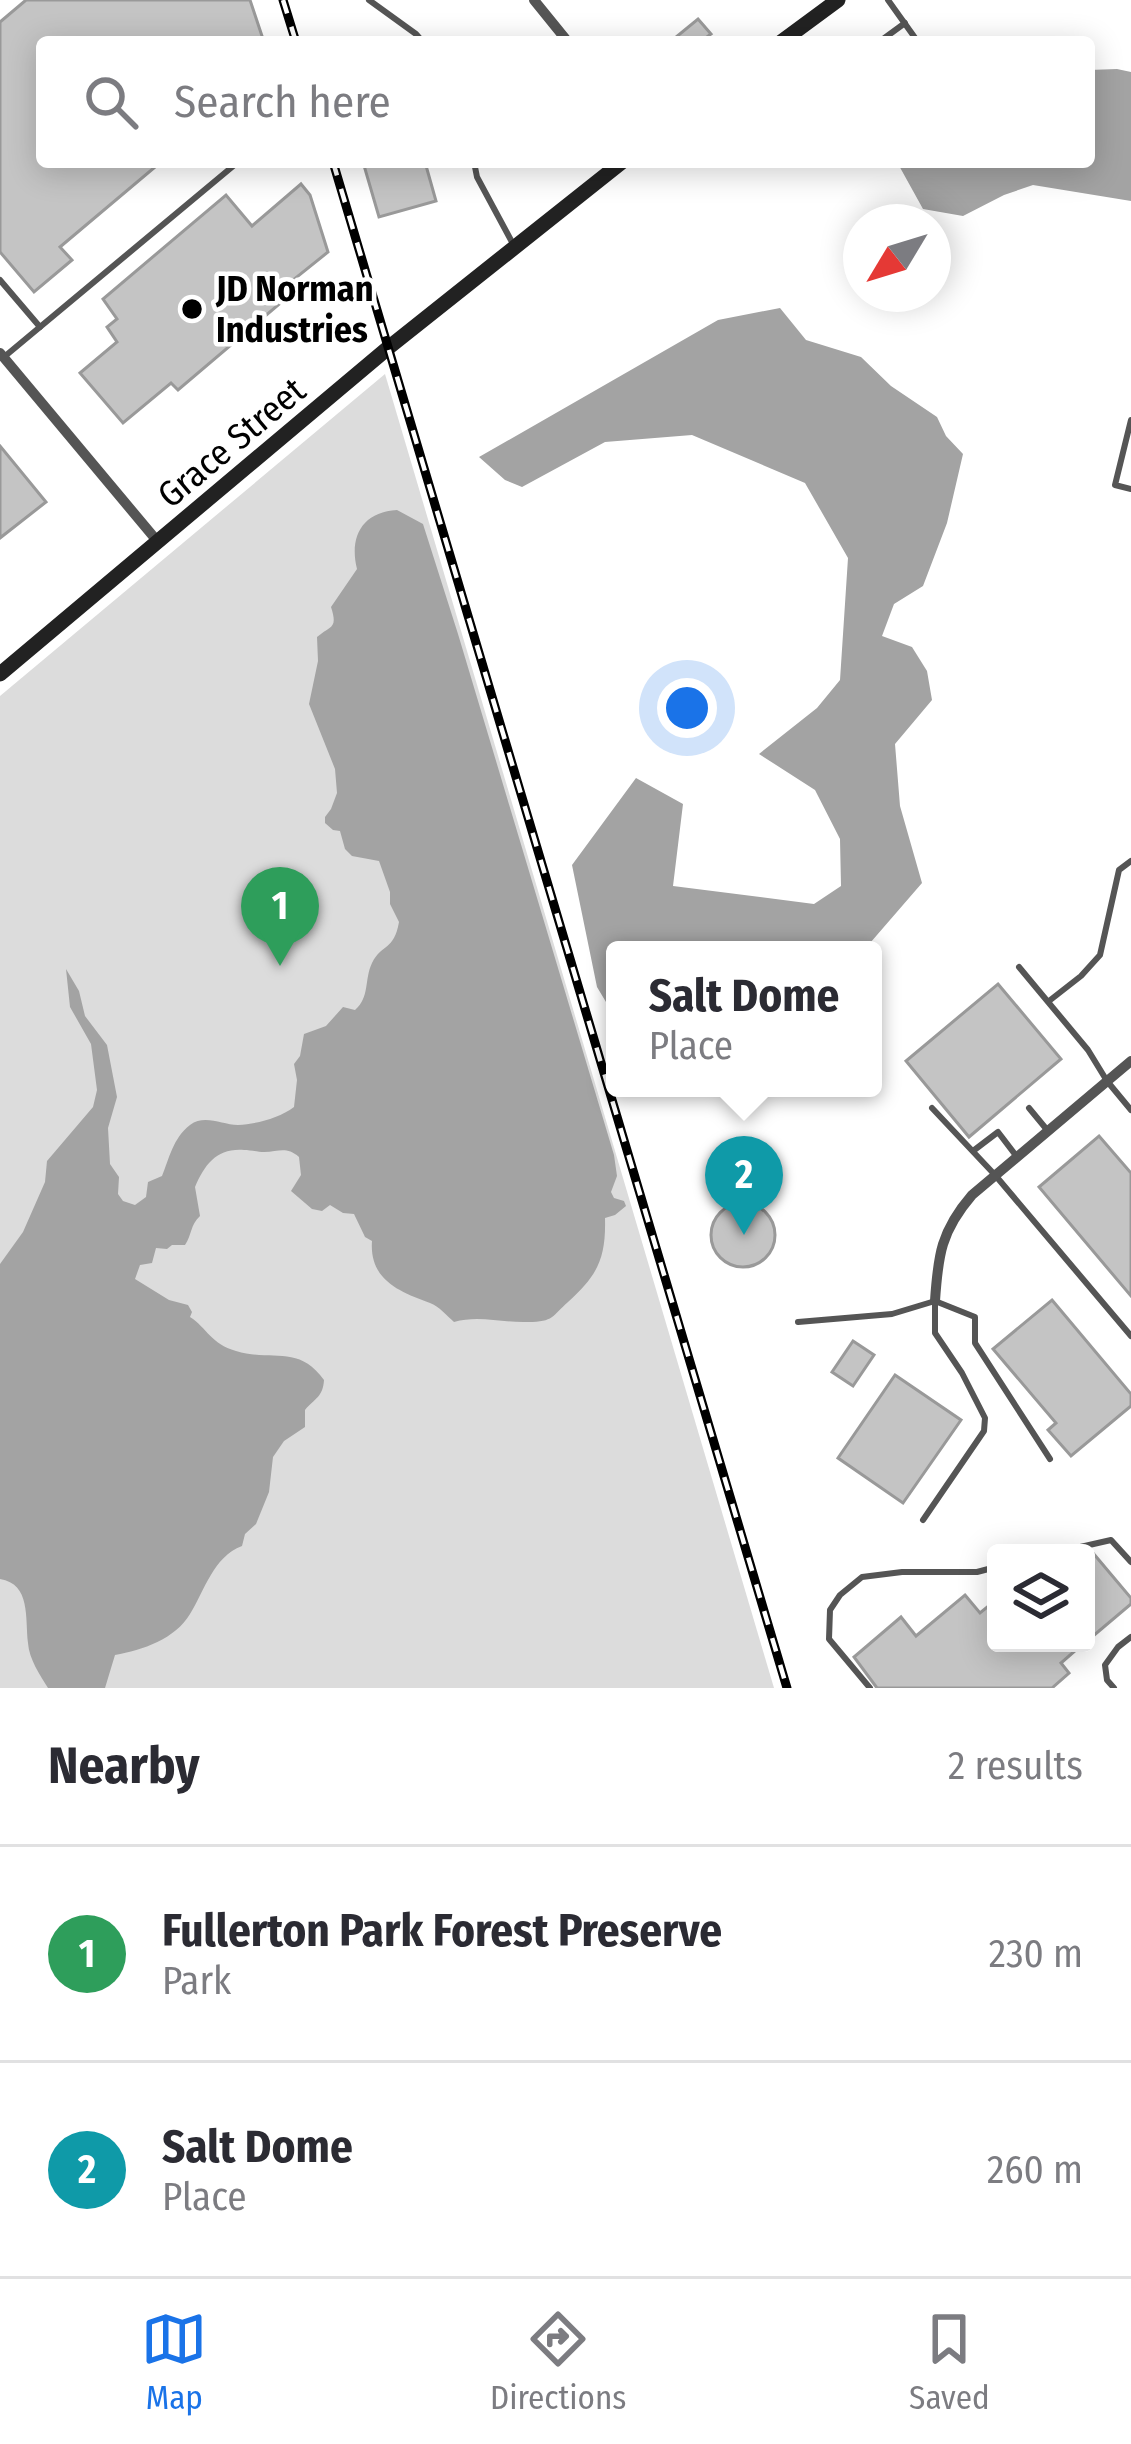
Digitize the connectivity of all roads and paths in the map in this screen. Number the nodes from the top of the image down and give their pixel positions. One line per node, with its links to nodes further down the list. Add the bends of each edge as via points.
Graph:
1 (369, 0): 6 (lane)
2 (534, 0): 7 (street)
3 (838, 0): 8 (street)
4 (888, 0): 5 (lane)
5 (905, 23): 9 (lane); 10 (lane)
6 (418, 36)
7 (563, 36)
8 (789, 36)
9 (887, 36)
10 (914, 36)
11 (231, 168): 16 (lane)
12 (475, 168): 14 (lane)
13 (614, 168): 14 (street, Grace Street)
14 (514, 248): 20 (street, Grace Street)
15 (0, 280): 16 (lane)
16 (40, 327): 17 (lane)
17 (2, 355): 20 (street)
18 (1131, 420): 19 (lane, via 1114,485)
19 (1131, 489)
20 (158, 542): 21 (street, Grace Street)
21 (0, 674)
22 (1131, 861): 24 (lane, via 1119,870 1100,956)
23 (1019, 967): 24 (lane)
24 (1048, 1001): 26 (lane)
25 (1131, 1061): 26 (street)
26 (1107, 1081): 29 (lane); 30 (street)
27 (932, 1108): 31 (lane)
28 (1029, 1108): 30 (lane)
29 (1131, 1110)
30 (1048, 1131): 32 (street)
31 (972, 1151): 32 (lane, via 998,1132); 33 (lane)
32 (1017, 1157): 33 (street)
33 (995, 1175): 34 (street, via 950,1225); 36 (lane)
34 (935, 1301): 35 (lane, via 892,1314); 37 (lane, via 975,1317 975,1343); 38 (lane, via 935,1333 985,1418)
35 (798, 1322)
36 (1131, 1336)
37 (1050, 1459)
38 (923, 1520)
39 (1093, 1544): 40 (lane, via 1111,1540)
40 (1131, 1562)
41 (987, 1569): 44 (lane, via 862,1577 839,1595 829,1639)
42 (1131, 1637): 43 (lane, via 1105,1665)
43 (1107, 1680): 45 (lane); 46 (lane)
44 (870, 1688)
45 (1098, 1688)
46 (1114, 1688)

